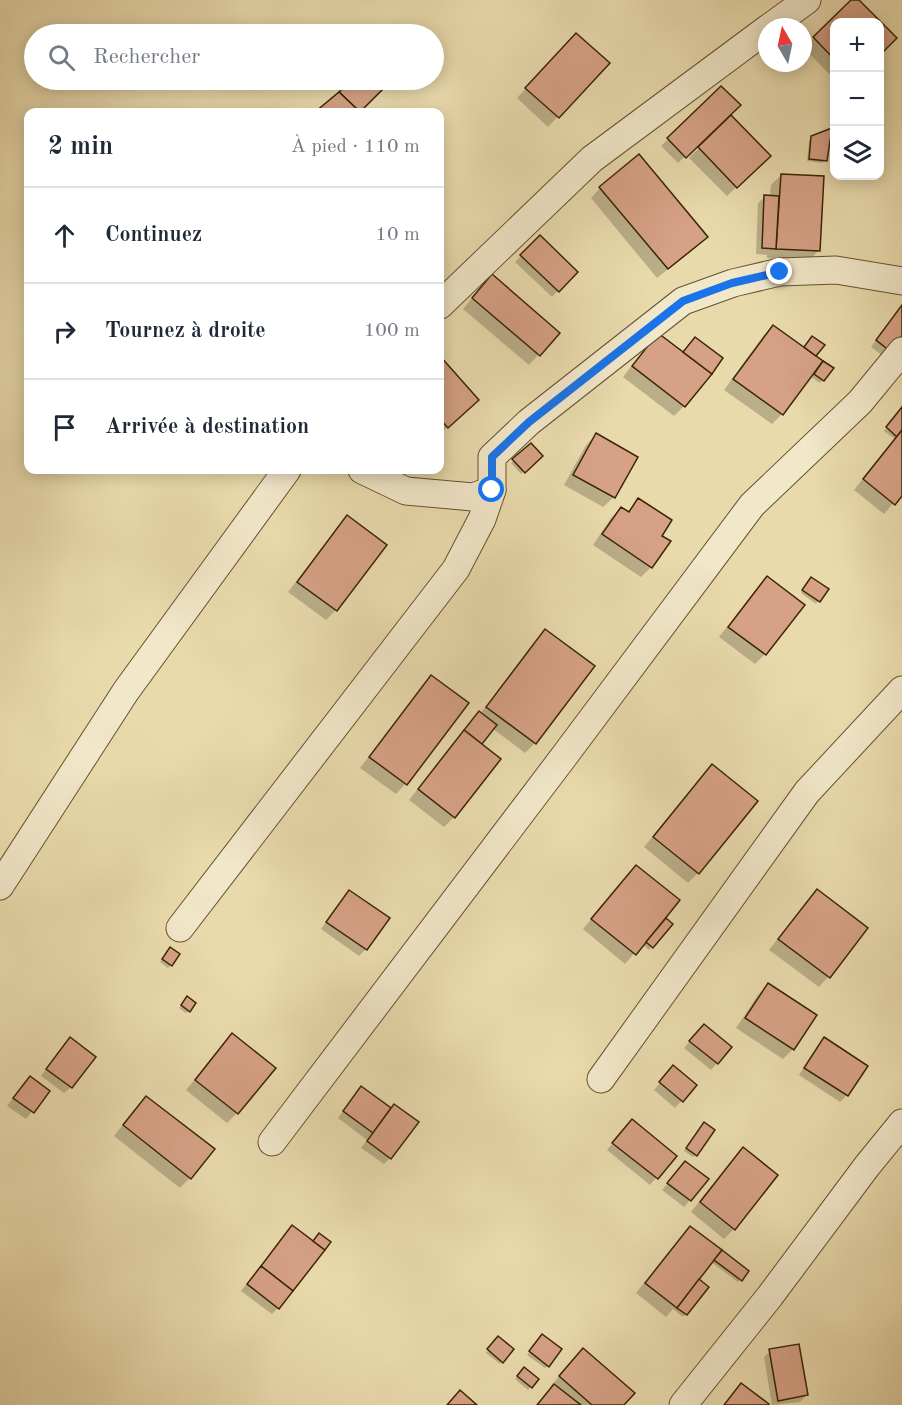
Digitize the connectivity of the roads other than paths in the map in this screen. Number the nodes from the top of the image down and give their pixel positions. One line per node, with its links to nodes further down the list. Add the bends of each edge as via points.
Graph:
1 (807, 0): 2 (street)
2 (772, 18)
3 (758, 29): 5 (street, via 592,159)
4 (902, 280): 9 (street, via 836,270 780,272 732,283 683,301 529,422 492,457)
5 (444, 301)
6 (902, 351): 15 (street, via 860,402 752,505)
7 (284, 474): 11 (street, via 126,691)
8 (370, 474): 9 (street, via 406,491 473,497)
9 (492, 490): 12 (street, via 456,569)
10 (902, 690): 13 (street, via 807,792)
11 (0, 886)
12 (180, 928)
13 (601, 1079)
14 (902, 1124): 16 (street)
15 (272, 1142)
16 (683, 1405)

